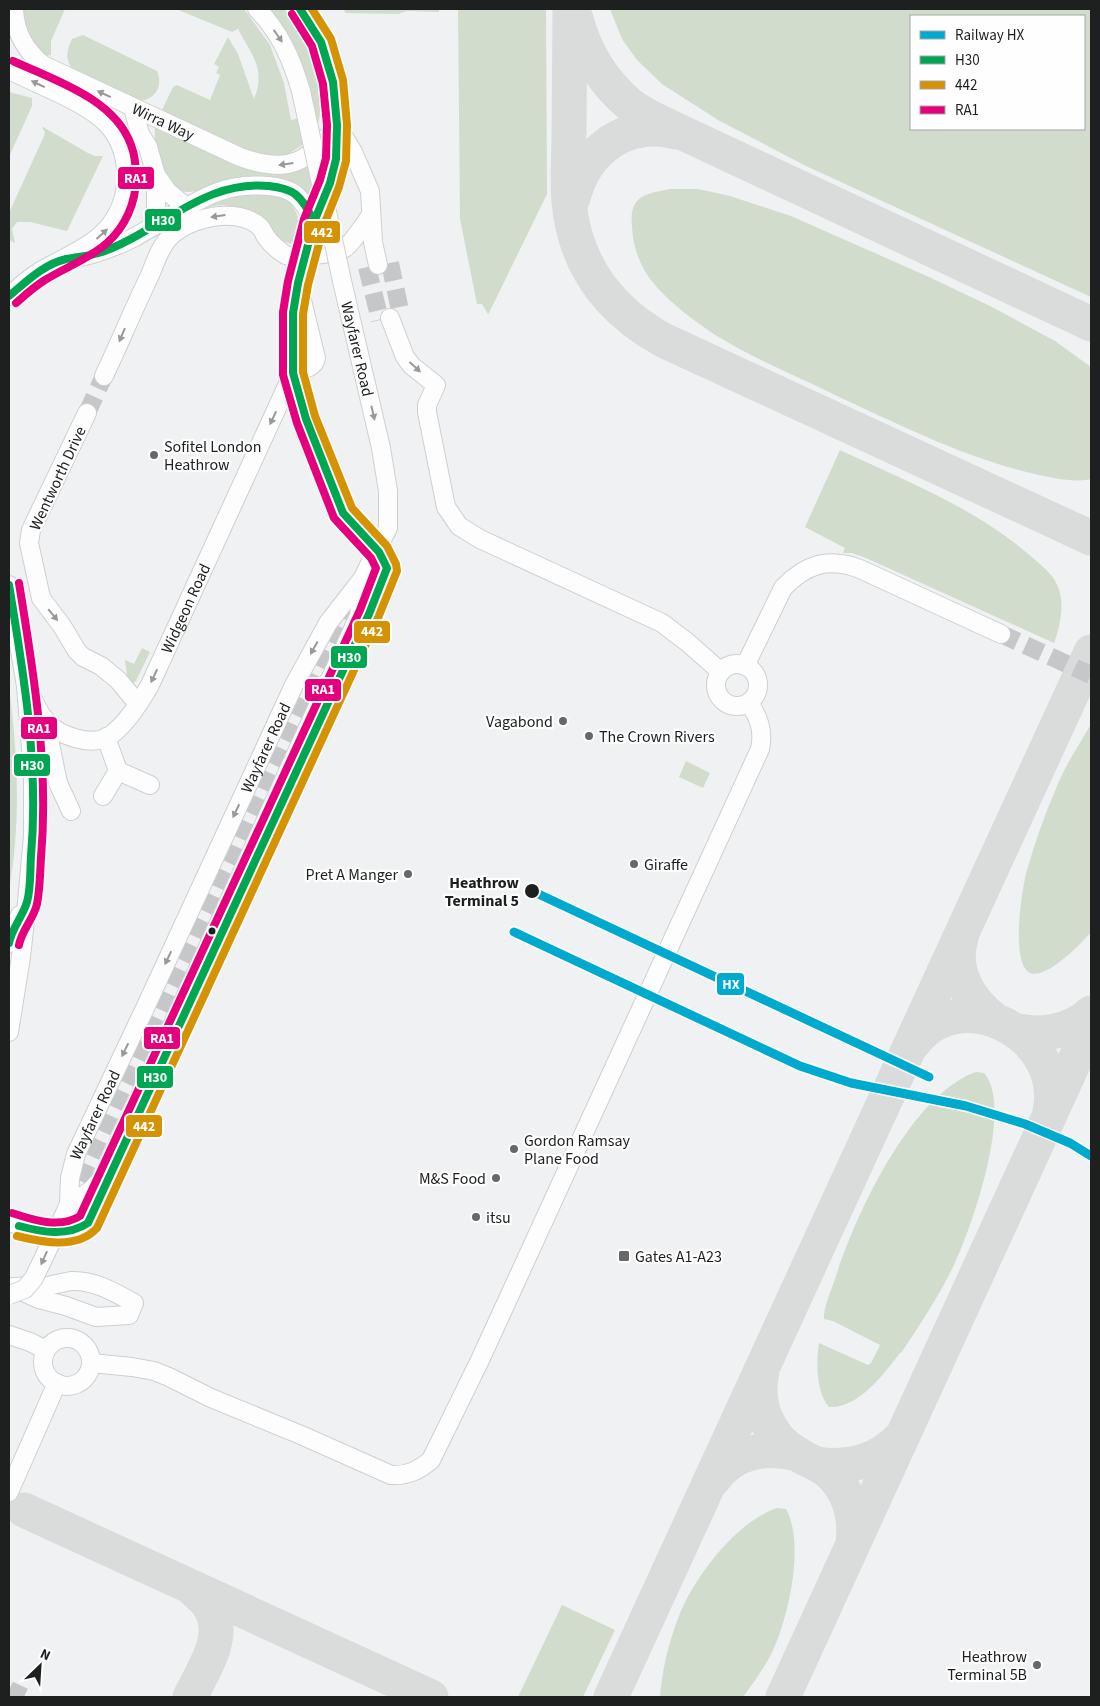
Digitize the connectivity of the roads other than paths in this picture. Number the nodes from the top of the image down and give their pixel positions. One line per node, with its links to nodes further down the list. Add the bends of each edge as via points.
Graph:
1 (14, 9): 5 (street, Wirra Way, one-way to 1, via 43,65 33,57 21,39)
2 (257, 9): 23 (street, Wayfarer Road, one-way to 23, bridge, via 284,44 294,66 381,448 388,491 388,528)
3 (300, 9): 7 (street, via 321,42 333,82)
4 (9, 70): 15 (street, one-way to 4, via 99,237 115,219 126,191 124,154 108,124 95,113)
5 (133, 108): 6 (street, Wirra Way); 8 (street, via 140,134)
6 (157, 118): 7 (street, Wirra Way, one-way to 6, via 316,150 298,162 272,165 240,157); 8 (street)
7 (337, 125): 11 (street, via 370,192); 12 (street, via 336,159)
8 (148, 148): 9 (street)
9 (156, 175): 10 (street, via 168,192); 13 (street)
10 (186, 207): 12 (street, via 217,192 272,186 298,197); 13 (street)
11 (371, 215): 14 (street, via 346,248); 16 (street)
12 (314, 222): 14 (street)
13 (156, 225): 15 (street, via 93,255)
14 (304, 256): 17 (street); 21 (street, one-way to 21, via 287,255 251,221 224,215 199,220 175,232 167,240)
15 (61, 260): 18 (street, via 37,273)
16 (378, 265)
17 (298, 283): 20 (street, via 293,313); 20 (street, via 316,358 312,365)
18 (9, 296)
19 (390, 317): 28 (street, one-way to 28, via 405,357 436,385 426,409 446,508 459,526 480,540 662,624)
20 (293, 372): 23 (street, via 306,418 343,513); 31 (street, Widgeon Road, one-way to 31, via 156,673)
21 (104, 376)
22 (87, 413): 31 (street, Wentworth Drive, one-way to 31, via 31,530 28,543 41,598 77,651 118,680)
23 (376, 562): 24 (street, Wayfarer Road)
24 (363, 578): 41 (street, Wayfarer Road, one-way to 41, via 328,623 294,685 76,1154); 41 (street, via 359,616 104,1174 90,1192)
25 (9, 585): 29 (street)
26 (1001, 634): 27 (street, via 860,569 837,562 826,563 803,571 783,588)
27 (745, 666): 28 (street, via 732,664); 30 (street, via 755,673 758,683)
28 (721, 672): 30 (street, via 716,684 720,697 736,706)
29 (26, 686): 32 (street); 38 (street, via 33,774 33,836)
30 (749, 702): 50 (street, via 761,725 760,748 432,1460 417,1471 391,1475 154,1371)
31 (138, 704): 33 (street, Widgeon Road)
32 (44, 719): 33 (street, via 57,731 75,739); 37 (street, via 58,783)
33 (106, 737): 34 (street)
34 (118, 771): 35 (street); 36 (street)
35 (150, 785)
36 (103, 796)
37 (71, 811)
38 (27, 902): 39 (street); 40 (street)
39 (9, 943)
40 (9, 1032)
41 (66, 1210): 44 (street, via 56,1221); 46 (street, Wayfarer Road, one-way to 46, bridge, via 34,1278 25,1289)
42 (88, 1223): 44 (street, via 80,1230 55,1232)
43 (12, 1228): 44 (street)
44 (38, 1229)
45 (71, 1282): 46 (street); 47 (street); 47 (street, via 85,1281 134,1303 129,1315 96,1317)
46 (10, 1289): 47 (street)
47 (66, 1306)
48 (9, 1335): 49 (street)
49 (46, 1350): 50 (street, via 58,1340 74,1338 87,1348); 51 (street, via 45,1372)
50 (91, 1363): 51 (street, via 85,1378 78,1383)
51 (57, 1383): 52 (street)
52 (9, 1492)

